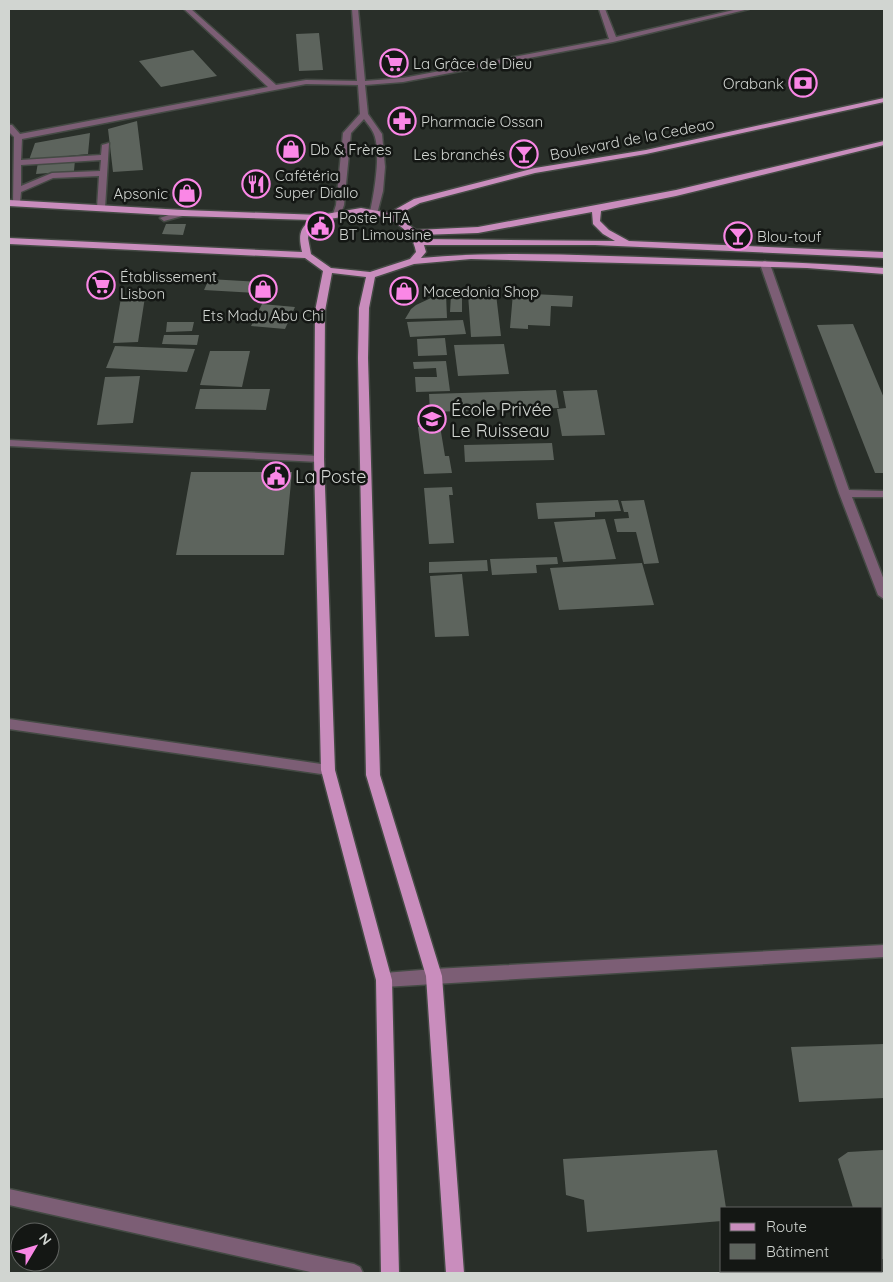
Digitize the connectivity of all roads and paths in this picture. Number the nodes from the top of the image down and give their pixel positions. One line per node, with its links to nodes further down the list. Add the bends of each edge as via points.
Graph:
1 (187, 9): 7 (street)
2 (355, 9): 6 (street)
3 (602, 9): 5 (street)
4 (746, 9): 5 (street)
5 (613, 40): 6 (street, via 403,80)
6 (362, 83): 7 (street, via 306,82); 9 (street)
7 (273, 87): 11 (street)
8 (884, 100): 24 (main road, Boulevard de la Cedeao, via 646,152 535,172 416,200)
9 (364, 114): 21 (street, via 378,134 382,167); 23 (street, via 347,133)
10 (9, 127): 11 (street)
11 (18, 137): 15 (street)
12 (884, 143): 20 (main road)
13 (106, 145): 14 (street)
14 (105, 157): 15 (street); 16 (street)
15 (17, 163): 17 (street)
16 (103, 173): 17 (street, via 52,176); 19 (street)
17 (16, 191): 18 (street)
18 (12, 203): 19 (main road)
19 (100, 208): 22 (main road)
20 (602, 208): 27 (main road, via 478,230); 30 (main road, via 597,209 596,222 606,232)
21 (374, 212): 23 (main road); 24 (main road)
22 (183, 213): 25 (street); 26 (main road)
23 (338, 214): 26 (main road)
24 (389, 217): 27 (main road)
25 (164, 218)
26 (320, 218): 31 (main road, via 306,228)
27 (415, 233): 29 (main road)
28 (9, 241): 31 (main road)
29 (421, 242): 30 (main road, via 515,240); 33 (main road, via 421,252)
30 (628, 244): 32 (main road)
31 (307, 255): 35 (main road)
32 (884, 255)
33 (414, 261): 34 (main road, via 471,256); 37 (main road)
34 (764, 264): 36 (main road); 40 (street)
35 (328, 270): 37 (main road); 39 (main road, via 320,311)
36 (884, 271)
37 (370, 275): 46 (main road, via 364,308 363,358 373,775)
38 (9, 443): 39 (street)
39 (319, 459): 44 (main road)
40 (845, 493): 41 (street); 42 (street)
41 (884, 494)
42 (884, 595)
43 (9, 724): 44 (street)
44 (328, 770): 47 (main road)
45 (884, 951): 46 (street)
46 (434, 976): 47 (street); 51 (main road)
47 (384, 980): 50 (main road)
48 (9, 1197): 49 (street)
49 (354, 1273)
50 (390, 1273)
51 (455, 1273)

